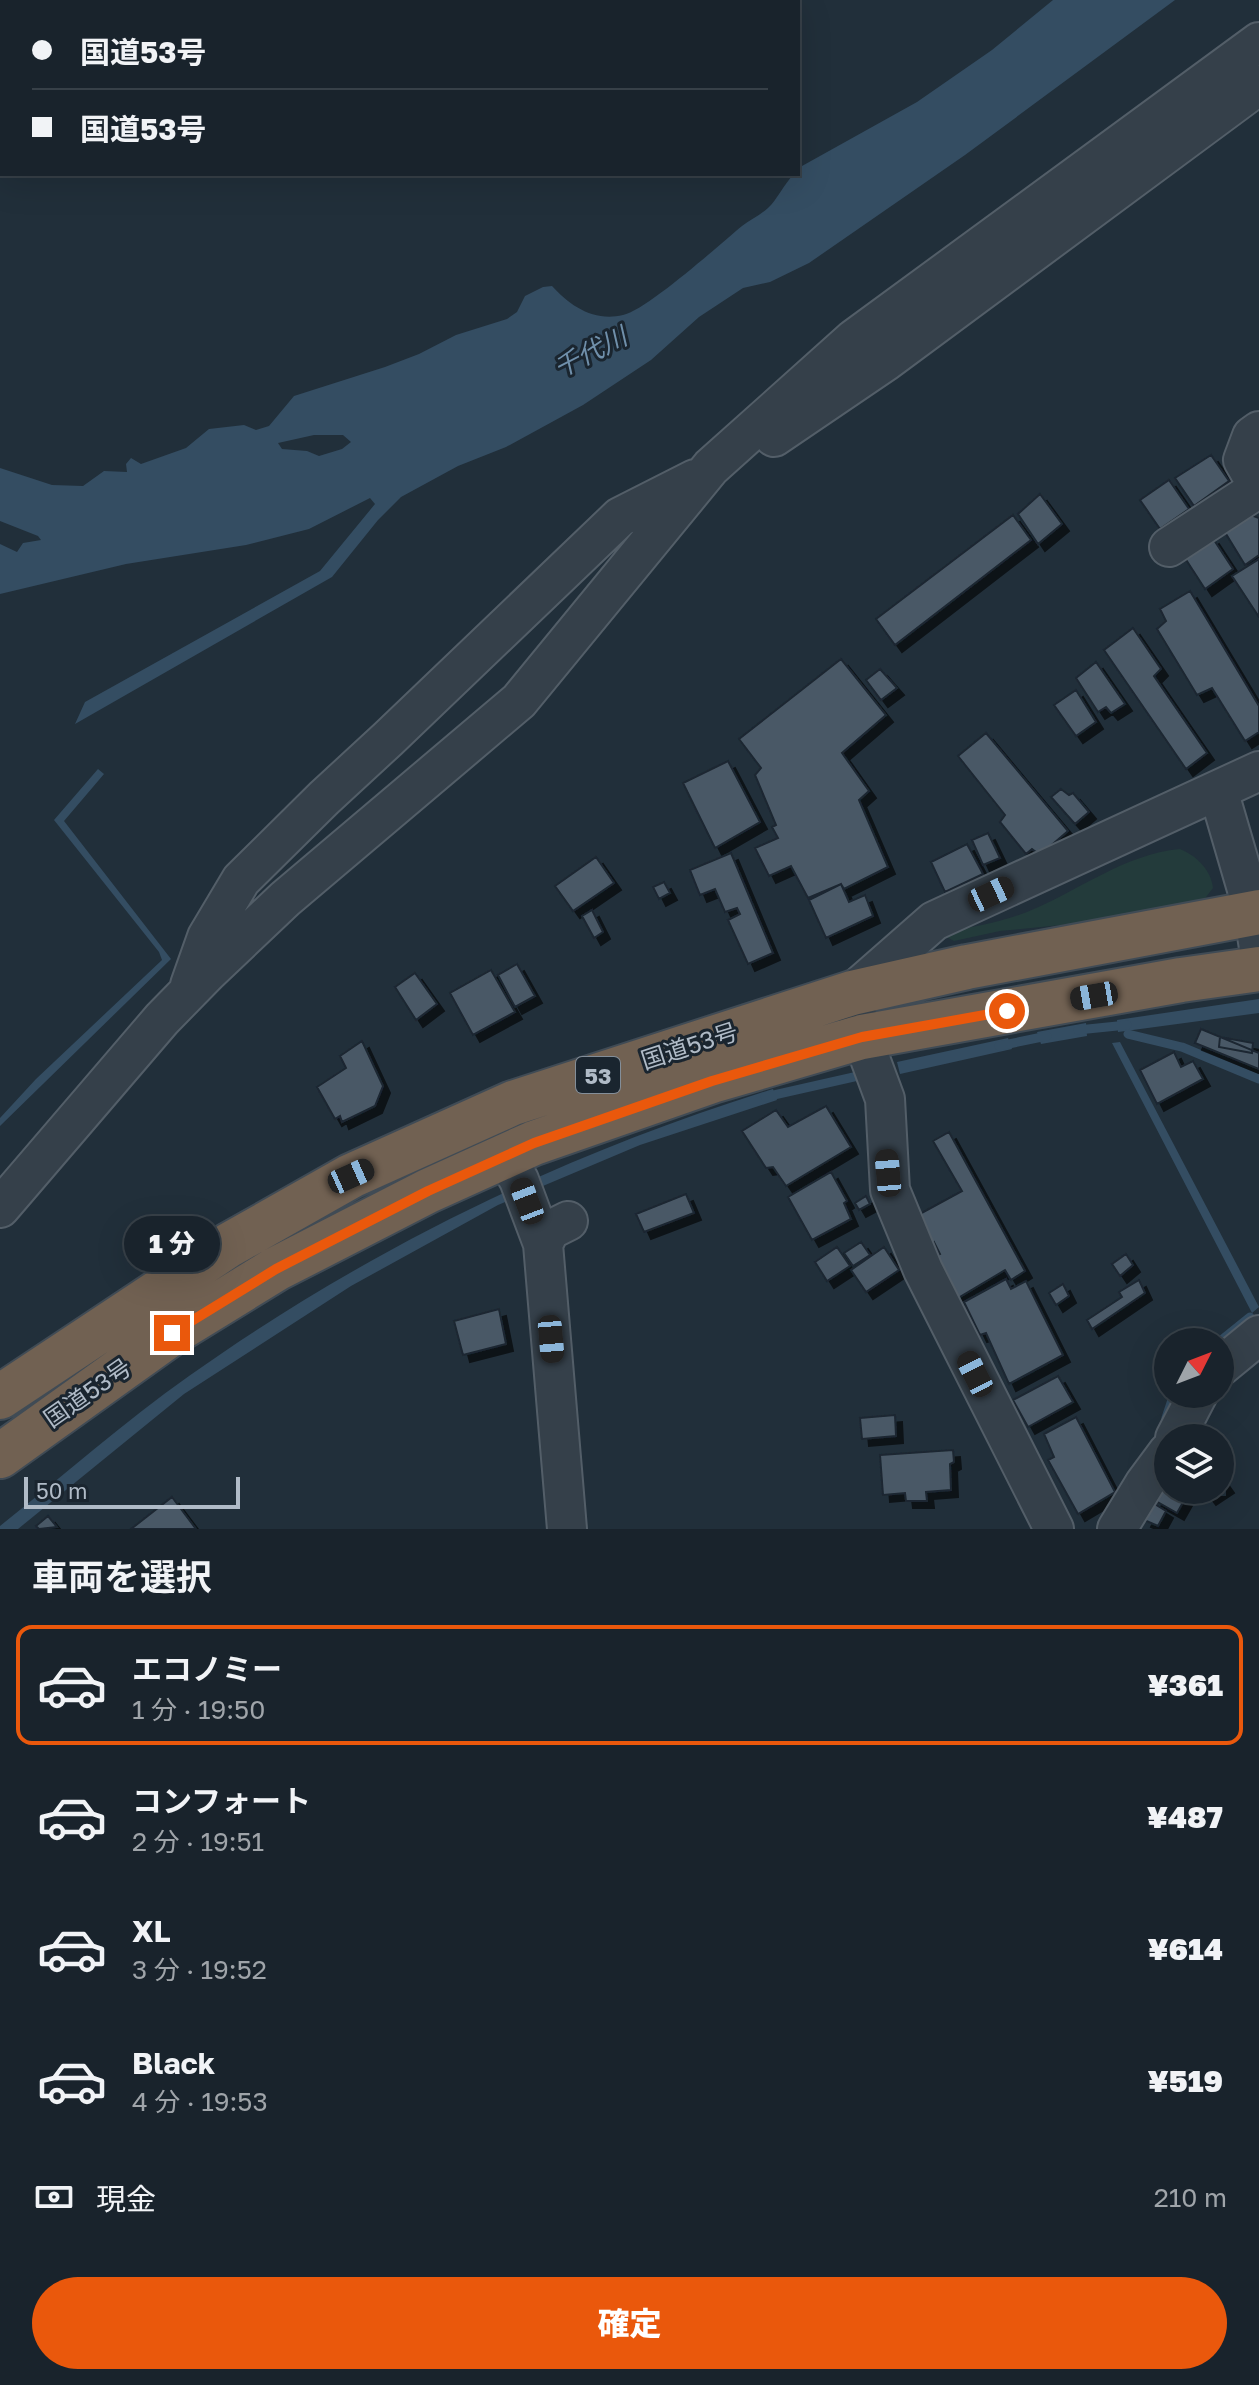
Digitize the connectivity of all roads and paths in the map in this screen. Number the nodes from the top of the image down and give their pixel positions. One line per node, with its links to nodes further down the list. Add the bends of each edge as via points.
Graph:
1 (1259, 42): 4 (street, via 854,339)
2 (1259, 85): 4 (street, via 886,361 740,461)
3 (1259, 431): 5 (street, via 1243,460)
4 (704, 475): 11 (street, via 519,701 285,899); 11 (street, via 620,517 241,880 207,937)
5 (1259, 488): 6 (street)
6 (1169, 547)
7 (1259, 771): 8 (street)
8 (1218, 790): 9 (street); 12 (street, via 934,921)
9 (1257, 924): 12 (highway, 国道53号 / 53, via 967,967)
10 (1259, 969): 13 (highway, 国道53号 / 53)
11 (189, 991): 15 (street)
12 (852, 993): 13 (street); 18 (highway, 国道53号 / 53, via 513,1103 351,1176 229,1245)
13 (862, 1037): 14 (highway, 国道53号 / 53, via 712,1081); 22 (street, via 885,1099 890,1190 923,1270)
14 (505, 1156): 19 (highway, 国道53号 / 53, via 276,1269 172,1333); 21 (street, via 556,1233)
15 (0, 1208)
16 (1259, 1335): 17 (street)
17 (1234, 1356)
18 (0, 1397)
19 (0, 1456)
20 (1154, 1471): 23 (street)
21 (567, 1529)
22 (1054, 1529)
23 (1117, 1529)

